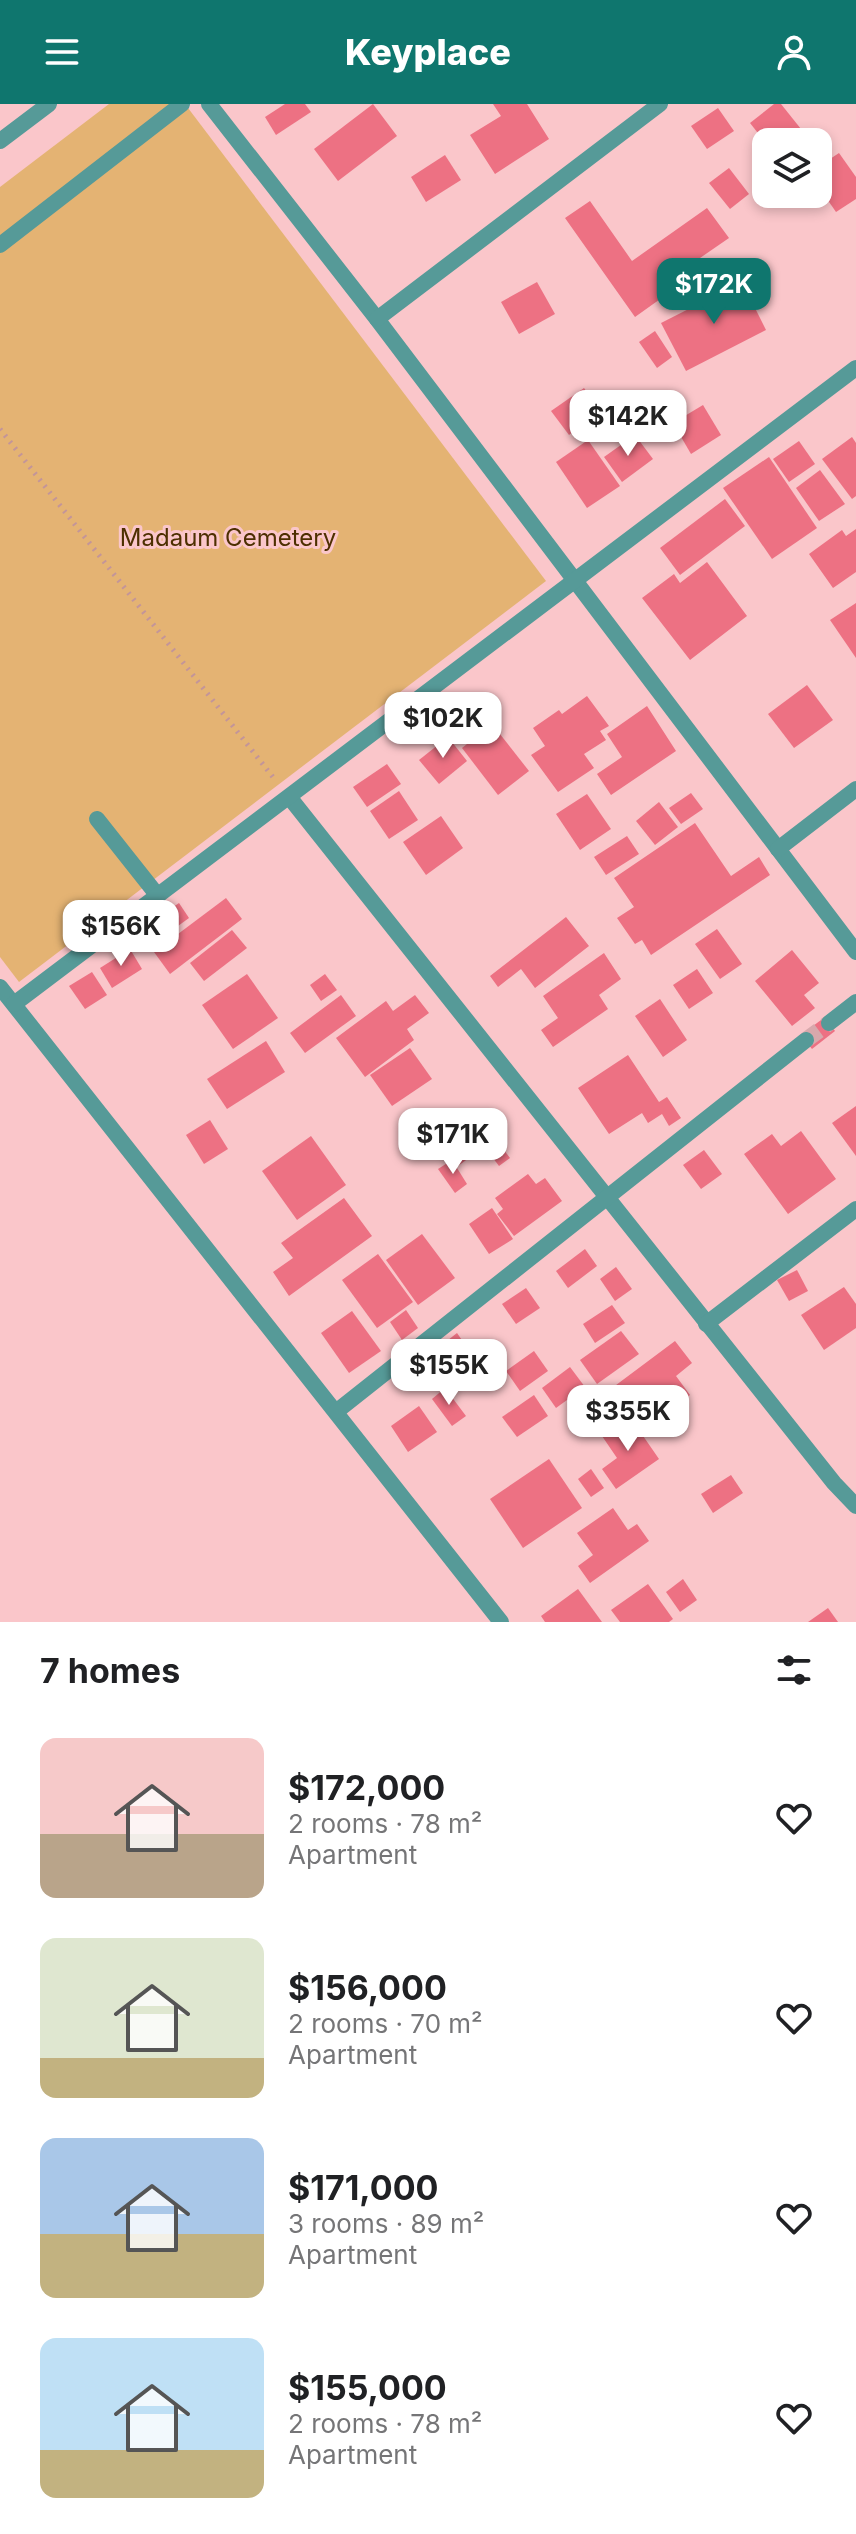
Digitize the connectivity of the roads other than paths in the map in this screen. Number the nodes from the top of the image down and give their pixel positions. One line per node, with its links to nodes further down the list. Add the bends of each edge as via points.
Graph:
1 (49, 104): 5 (street)
2 (182, 104): 6 (street)
3 (209, 104): 7 (street)
4 (660, 104): 7 (street)
5 (0, 141)
6 (0, 245)
7 (377, 319): 9 (street)
8 (856, 368): 9 (street)
9 (575, 582): 11 (street); 13 (street)
10 (856, 789): 13 (street)
11 (290, 798): 14 (street); 21 (street)
12 (97, 819): 14 (street)
13 (778, 849): 15 (street)
14 (158, 896): 18 (street)
15 (856, 952)
16 (0, 987): 18 (street)
17 (856, 1002): 19 (street)
18 (14, 1004): 24 (street)
19 (829, 1023)
20 (806, 1040): 21 (street)
21 (606, 1198): 23 (street); 24 (street)
22 (856, 1209): 23 (street)
23 (706, 1324): 25 (street)
24 (337, 1411): 26 (street)
25 (856, 1506)
26 (501, 1622)

